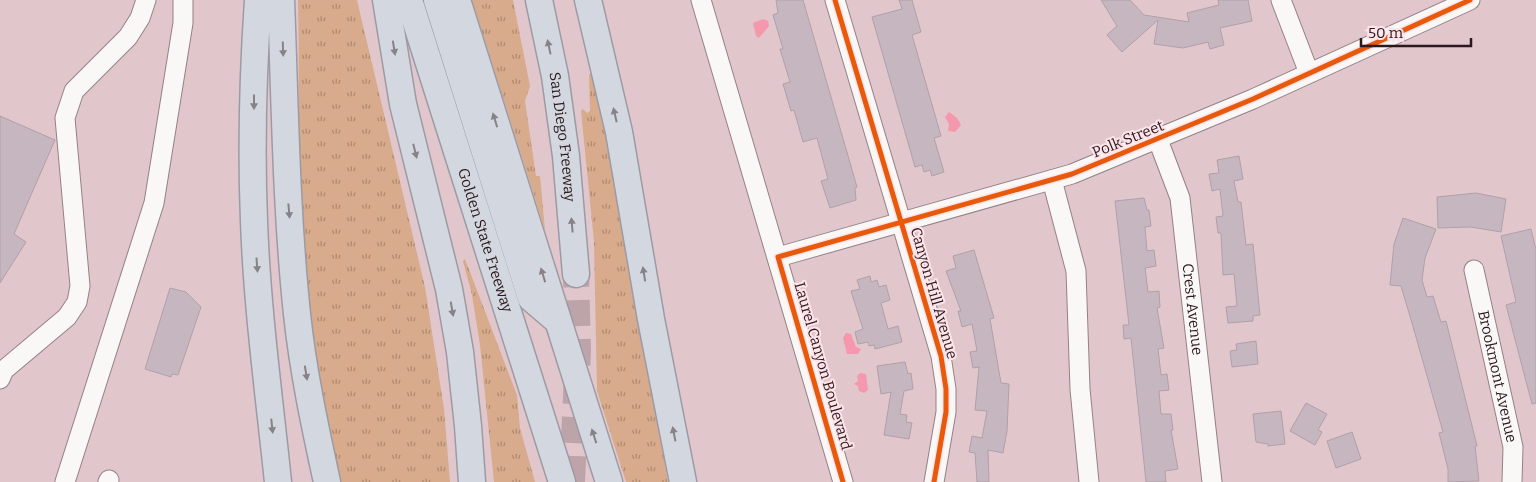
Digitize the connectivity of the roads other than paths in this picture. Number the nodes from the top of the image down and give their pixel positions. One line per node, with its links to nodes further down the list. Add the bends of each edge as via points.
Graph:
1 (146, 0): 24 (street, via 128,37 74,91 65,118 80,286 77,302 67,317 4,370)
2 (183, 0): 25 (street, via 183,23 154,203)
3 (258, 0): 26 (highway, one-way to 26, via 254,53 254,219 261,328)
4 (282, 0): 27 (highway, one-way to 27, via 286,178 297,315 312,414)
5 (386, 0): 28 (highway, one-way to 28, via 403,104 450,298 468,426)
6 (408, 0): 29 (highway, Golden State Freeway)
7 (426, 0): 30 (highway)
8 (437, 0): 23 (highway, via 531,298)
9 (457, 0): 23 (highway, one-way to 9)
10 (539, 0): 22 (highway, San Diego Freeway, one-way to 10, via 564,147)
11 (588, 0): 32 (highway, one-way to 11, via 619,132)
12 (701, 0): 20 (street, Laurel Canyon Boulevard)
13 (835, 0): 19 (street, Canyon Hill Avenue)
14 (1281, 0): 16 (street)
15 (1470, 0): 16 (street, Polk Street)
16 (1309, 73): 17 (street, Polk Street)
17 (1158, 140): 18 (street, Polk Street); 36 (street, Crest Avenue, via 1180,198)
18 (1052, 180): 19 (street, Polk Street); 35 (street, via 1076,271 1080,389)
19 (900, 224): 20 (street, Polk Street); 34 (street, Canyon Hill Avenue, via 941,356 946,389 946,412)
20 (778, 257): 33 (street, Laurel Canyon Boulevard)
21 (1474, 270): 37 (street, Brookmont Avenue, via 1513,447)
22 (576, 274)
23 (558, 321): 31 (highway, one-way to 23)
24 (0, 379)
25 (65, 482)
26 (278, 482)
27 (327, 482)
28 (472, 482)
29 (562, 482)
30 (578, 482)
31 (609, 482)
32 (683, 482)
33 (843, 482)
34 (934, 482)
35 (1089, 482)
36 (1212, 482)
37 (1512, 482)

